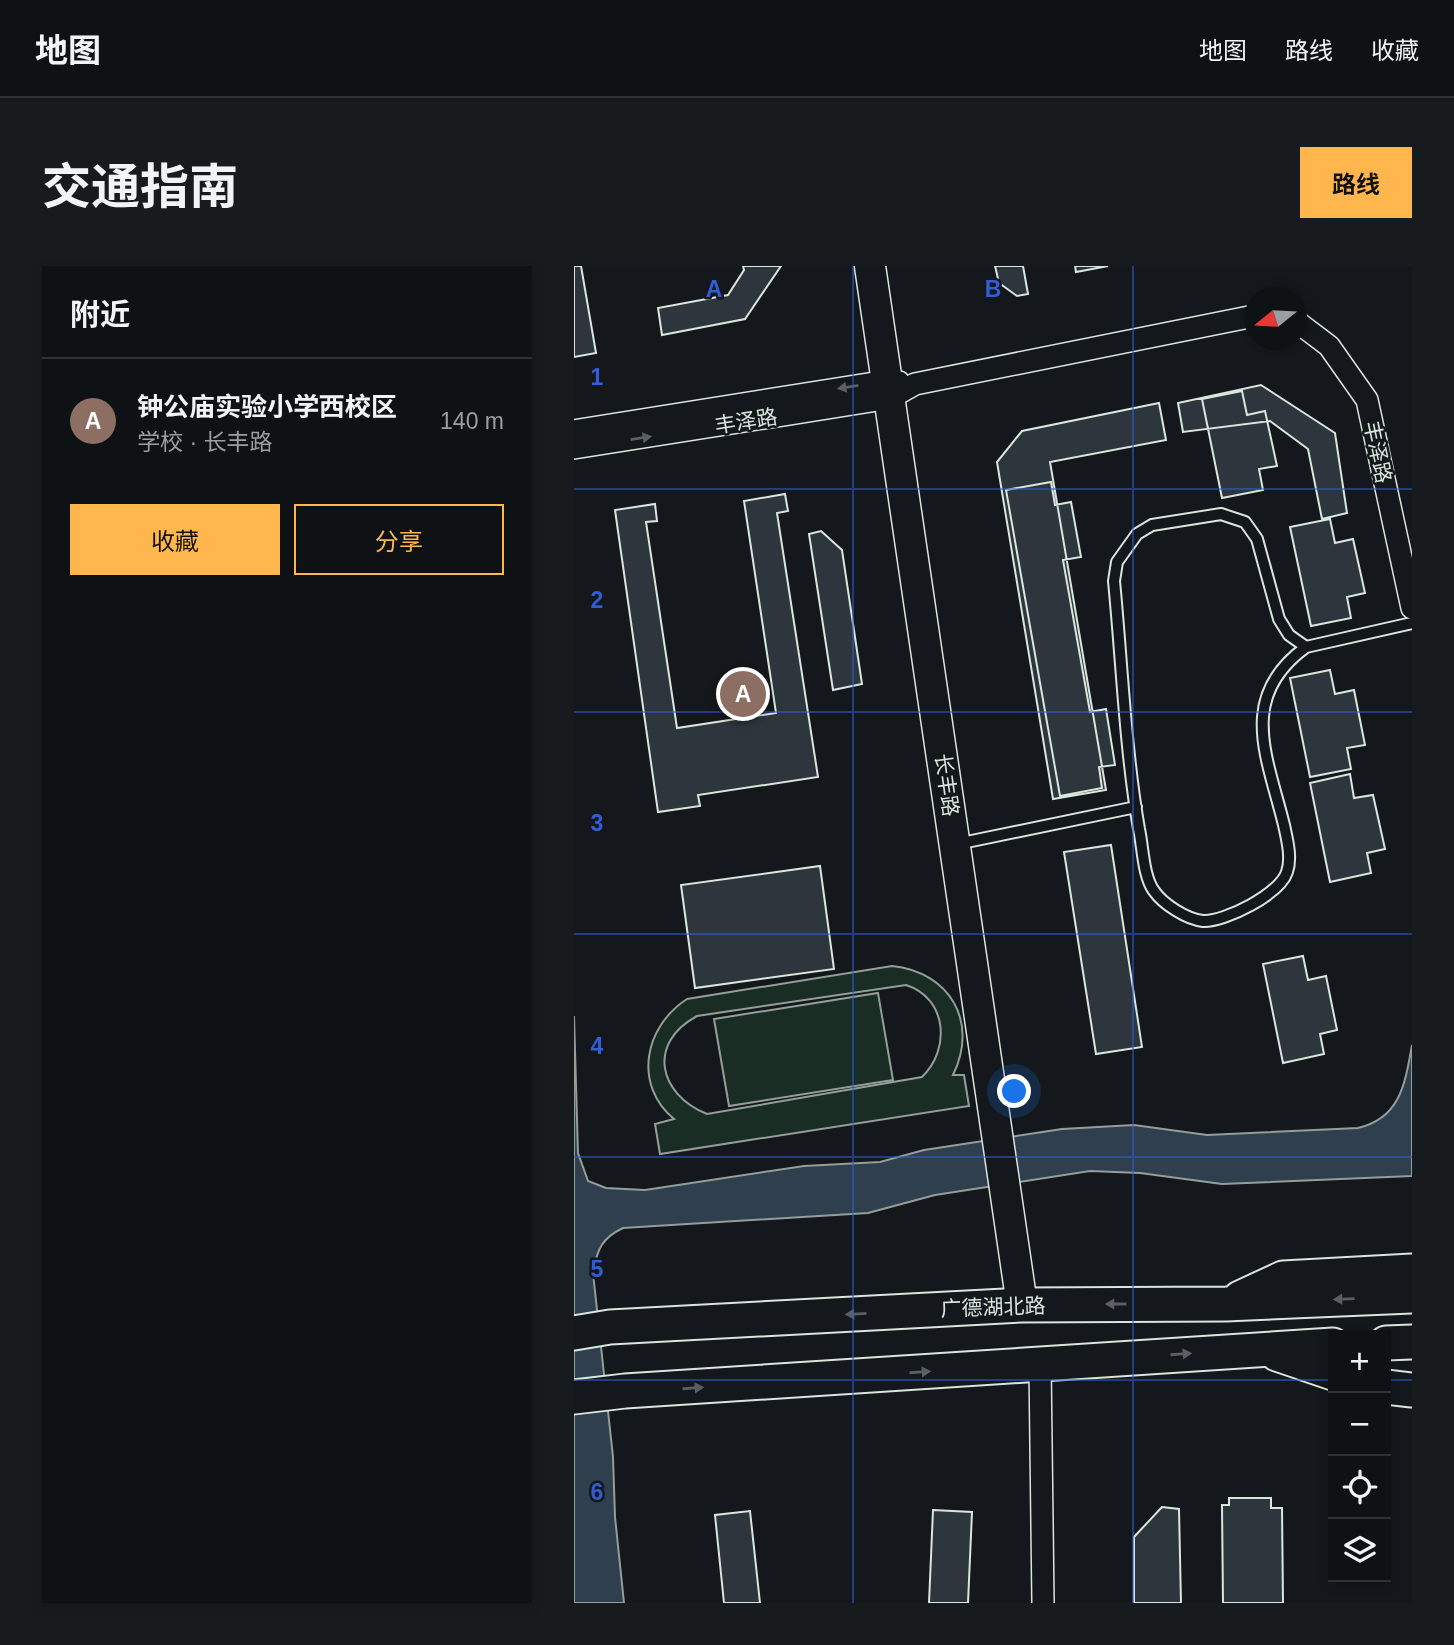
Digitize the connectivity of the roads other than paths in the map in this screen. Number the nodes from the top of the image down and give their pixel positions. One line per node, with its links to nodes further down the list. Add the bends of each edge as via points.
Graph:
1 (870, 266): 4 (street, 长丰路)
2 (1244, 318): 4 (street, 丰泽路)
3 (1307, 329): 7 (street, 丰泽路, via 1329,346 1367,400)
4 (898, 388): 5 (street, 丰泽路, one-way to 5); 6 (street, 丰泽路, one-way to 4); 11 (street, 长丰路)
5 (574, 431)
6 (574, 448)
7 (1412, 608)
8 (1412, 623): 9 (lane)
9 (1306, 647): 10 (lane, via 1275,677 1261,710 1263,737 1289,845 1287,873 1268,896 1203,921 1171,908 1153,890); 10 (lane, via 1289,635 1279,619 1257,539 1245,522 1221,514 1152,525 1137,534 1117,562 1114,581)
10 (1136, 807): 11 (lane)
11 (956, 845): 14 (street, 长丰路)
12 (1412, 1271): 15 (main road, via 1283,1278)
13 (1412, 1296): 15 (main road, 广德湖北路, one-way to 15)
14 (1022, 1304): 15 (main road, 广德湖北路, one-way to 14); 16 (main road, 广德湖北路, one-way to 16, via 610,1327)
15 (1226, 1304)
16 (574, 1333)
17 (1412, 1342): 18 (main road)
18 (1391, 1343)
19 (1328, 1345): 20 (main road)
20 (1259, 1348): 21 (main road, one-way to 20); 22 (main road)
21 (1040, 1364): 25 (main road, one-way to 21); 26 (street)
22 (1328, 1371)
23 (1391, 1388): 24 (main road)
24 (1412, 1390)
25 (574, 1397)
26 (1043, 1603)

